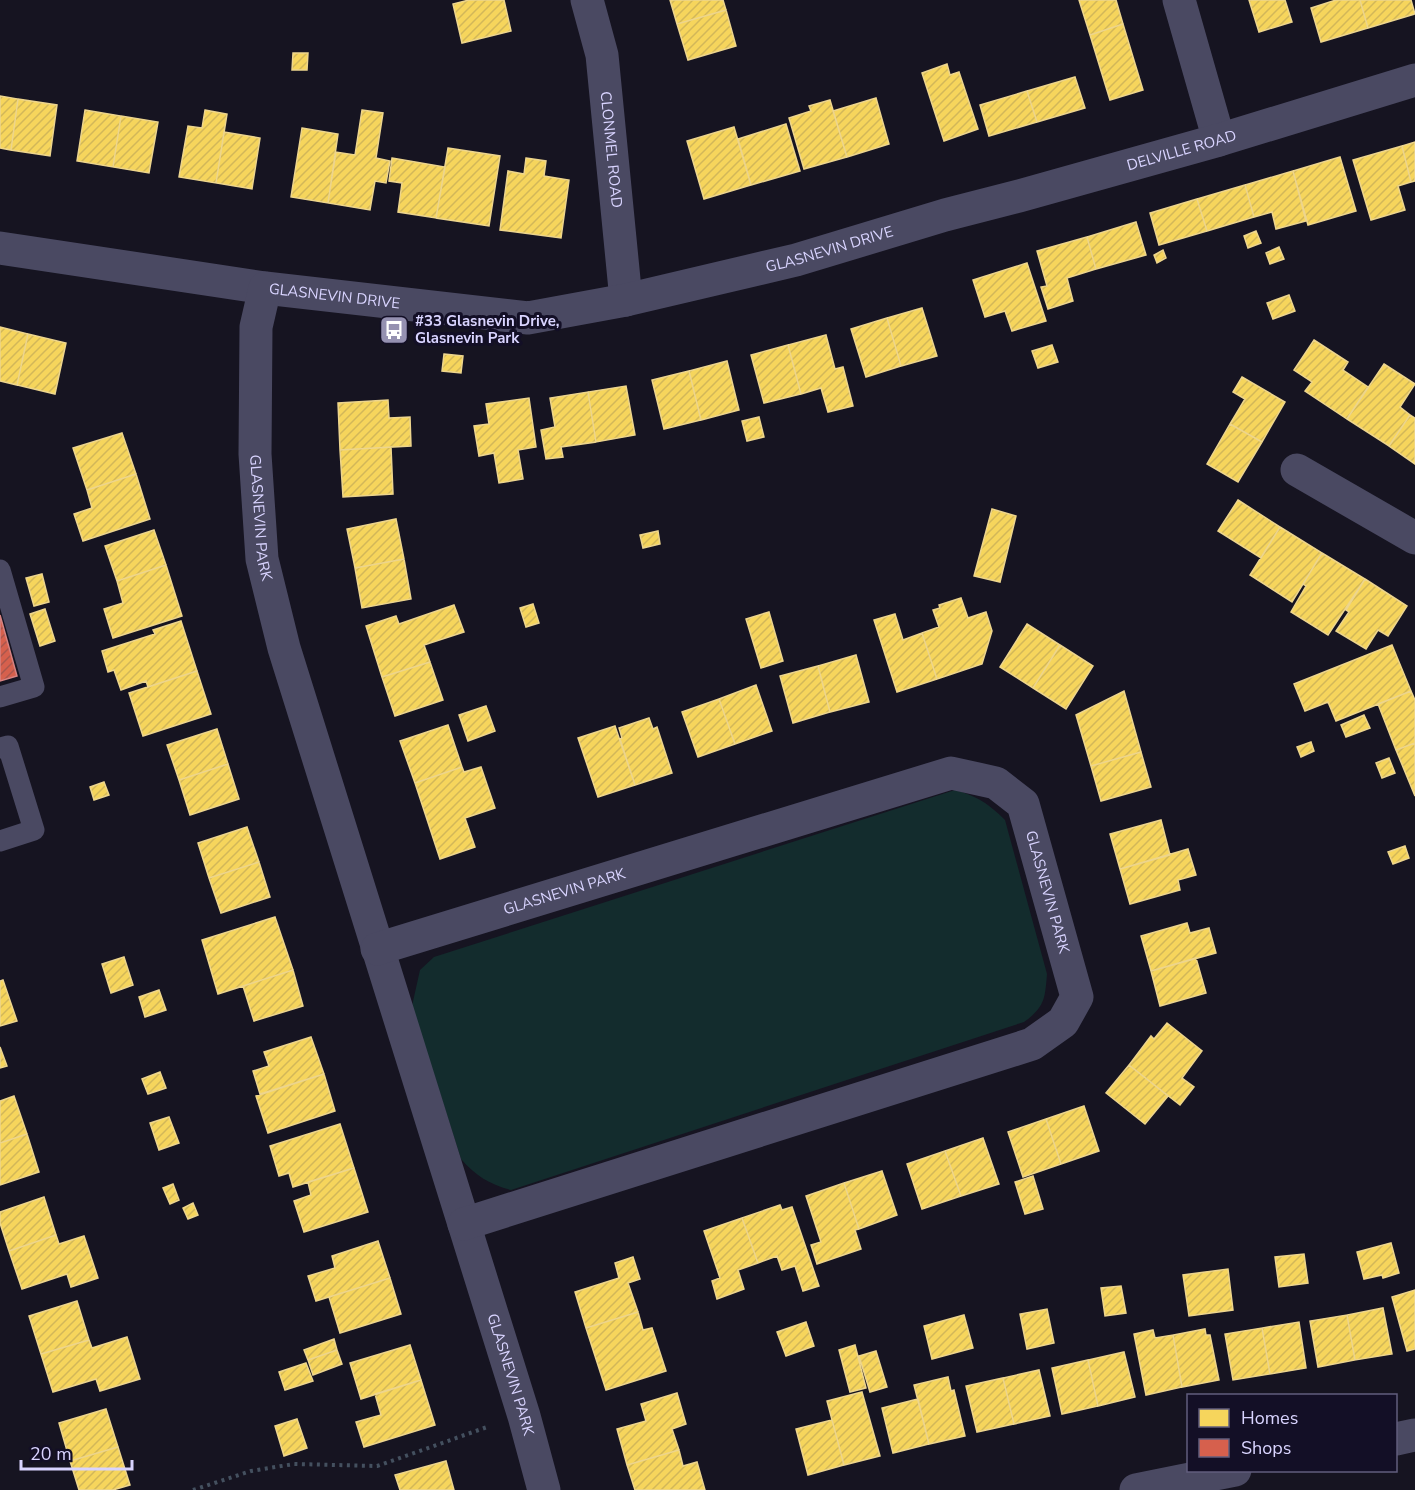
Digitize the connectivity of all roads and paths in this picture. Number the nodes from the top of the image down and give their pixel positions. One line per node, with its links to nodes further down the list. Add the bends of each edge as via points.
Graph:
1 (587, 0): 8 (street, CLONMEL ROAD, via 602,55)
2 (1179, 0): 4 (street)
3 (1415, 81): 4 (street, DELVILLE ROAD)
4 (1219, 140): 5 (street, DELVILLE ROAD)
5 (945, 214): 8 (street, GLASNEVIN DRIVE, via 796,260)
6 (0, 248): 7 (street, GLASNEVIN DRIVE)
7 (265, 288): 8 (street, GLASNEVIN DRIVE, via 528,318); 15 (street, GLASNEVIN PARK, via 255,339 255,454 262,559 284,648)
8 (626, 300)
9 (1297, 470): 10 (street)
10 (1415, 538)
11 (0, 570): 12 (lane, via 34,687)
12 (0, 697)
13 (0, 748): 14 (lane, via 8,746 34,830)
14 (0, 841)
15 (377, 949): 16 (street, GLASNEVIN PARK); 16 (street, GLASNEVIN PARK, via 951,773 996,783 1023,804 1077,997 1063,1022 1032,1044)
16 (464, 1224): 17 (street, GLASNEVIN PARK)
17 (524, 1416): 21 (path, via 377,1466 294,1464 251,1471); 22 (street, GLASNEVIN PARK)
18 (1415, 1435): 19 (street)
19 (1397, 1439)
20 (1225, 1472): 23 (street)
21 (193, 1490)
22 (544, 1490)
23 (1136, 1490)

